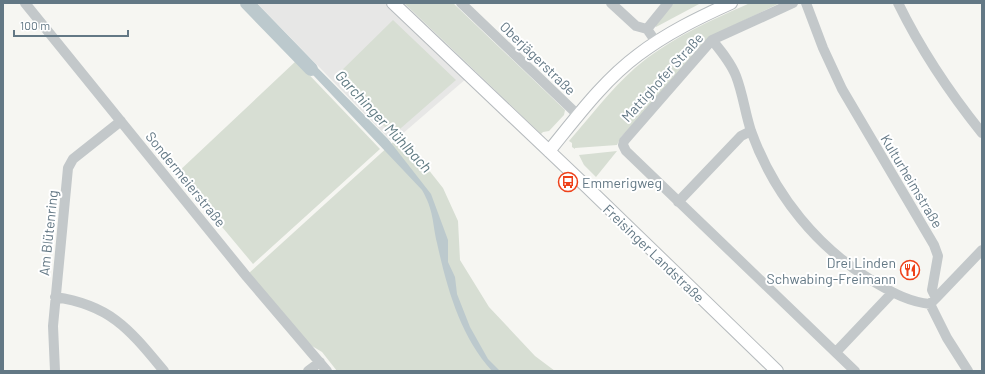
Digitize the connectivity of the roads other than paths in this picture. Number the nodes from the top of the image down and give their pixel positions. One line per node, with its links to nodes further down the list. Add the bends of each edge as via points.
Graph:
1 (25, 3): 14 (street, Sondermeierstraße)
2 (393, 3): 17 (main road, Freisinger Landstraße)
3 (461, 3): 13 (street, Oberjägerstraße)
4 (611, 3): 10 (street, via 636,26)
5 (668, 3): 10 (street)
6 (731, 3): 12 (main road, via 689,22)
7 (793, 3): 11 (street, Mattighofer Straße)
8 (806, 3): 20 (street, Kulturheimstraße, via 842,89 934,245 938,256)
9 (898, 3): 16 (street, via 939,76)
10 (647, 29): 12 (street)
11 (712, 40): 15 (street, via 735,74); 18 (street, Mattighofer Straße, via 623,145 626,151)
12 (656, 42): 13 (main road, via 622,69)
13 (579, 116): 17 (main road)
14 (121, 121): 23 (street, Am Blütenring, via 74,159 68,168); 26 (street, Sondermeierstraße, via 246,277)
15 (751, 131): 18 (street, via 741,136); 22 (street, via 773,178 801,220 819,240 860,274)
16 (982, 133)
17 (549, 151): 31 (main road, Freisinger Landstraße)
18 (678, 202): 25 (street)
19 (982, 250): 21 (street)
20 (935, 270): 21 (street, via 943,279); 24 (street, Kulturheimstraße)
21 (955, 278): 24 (street)
22 (892, 293): 24 (street, via 916,302); 25 (street)
23 (55, 297): 27 (street, Am Blütenring); 28 (street, via 90,305 115,318 129,330)
24 (933, 301): 33 (street, Kulturheimstraße, via 947,338)
25 (836, 352): 32 (street)
26 (320, 362): 29 (street); 30 (street, Sondermeierstraße)
27 (55, 371)
28 (164, 371)
29 (308, 371)
30 (327, 371)
31 (777, 371)
32 (855, 371)
33 (968, 371)

